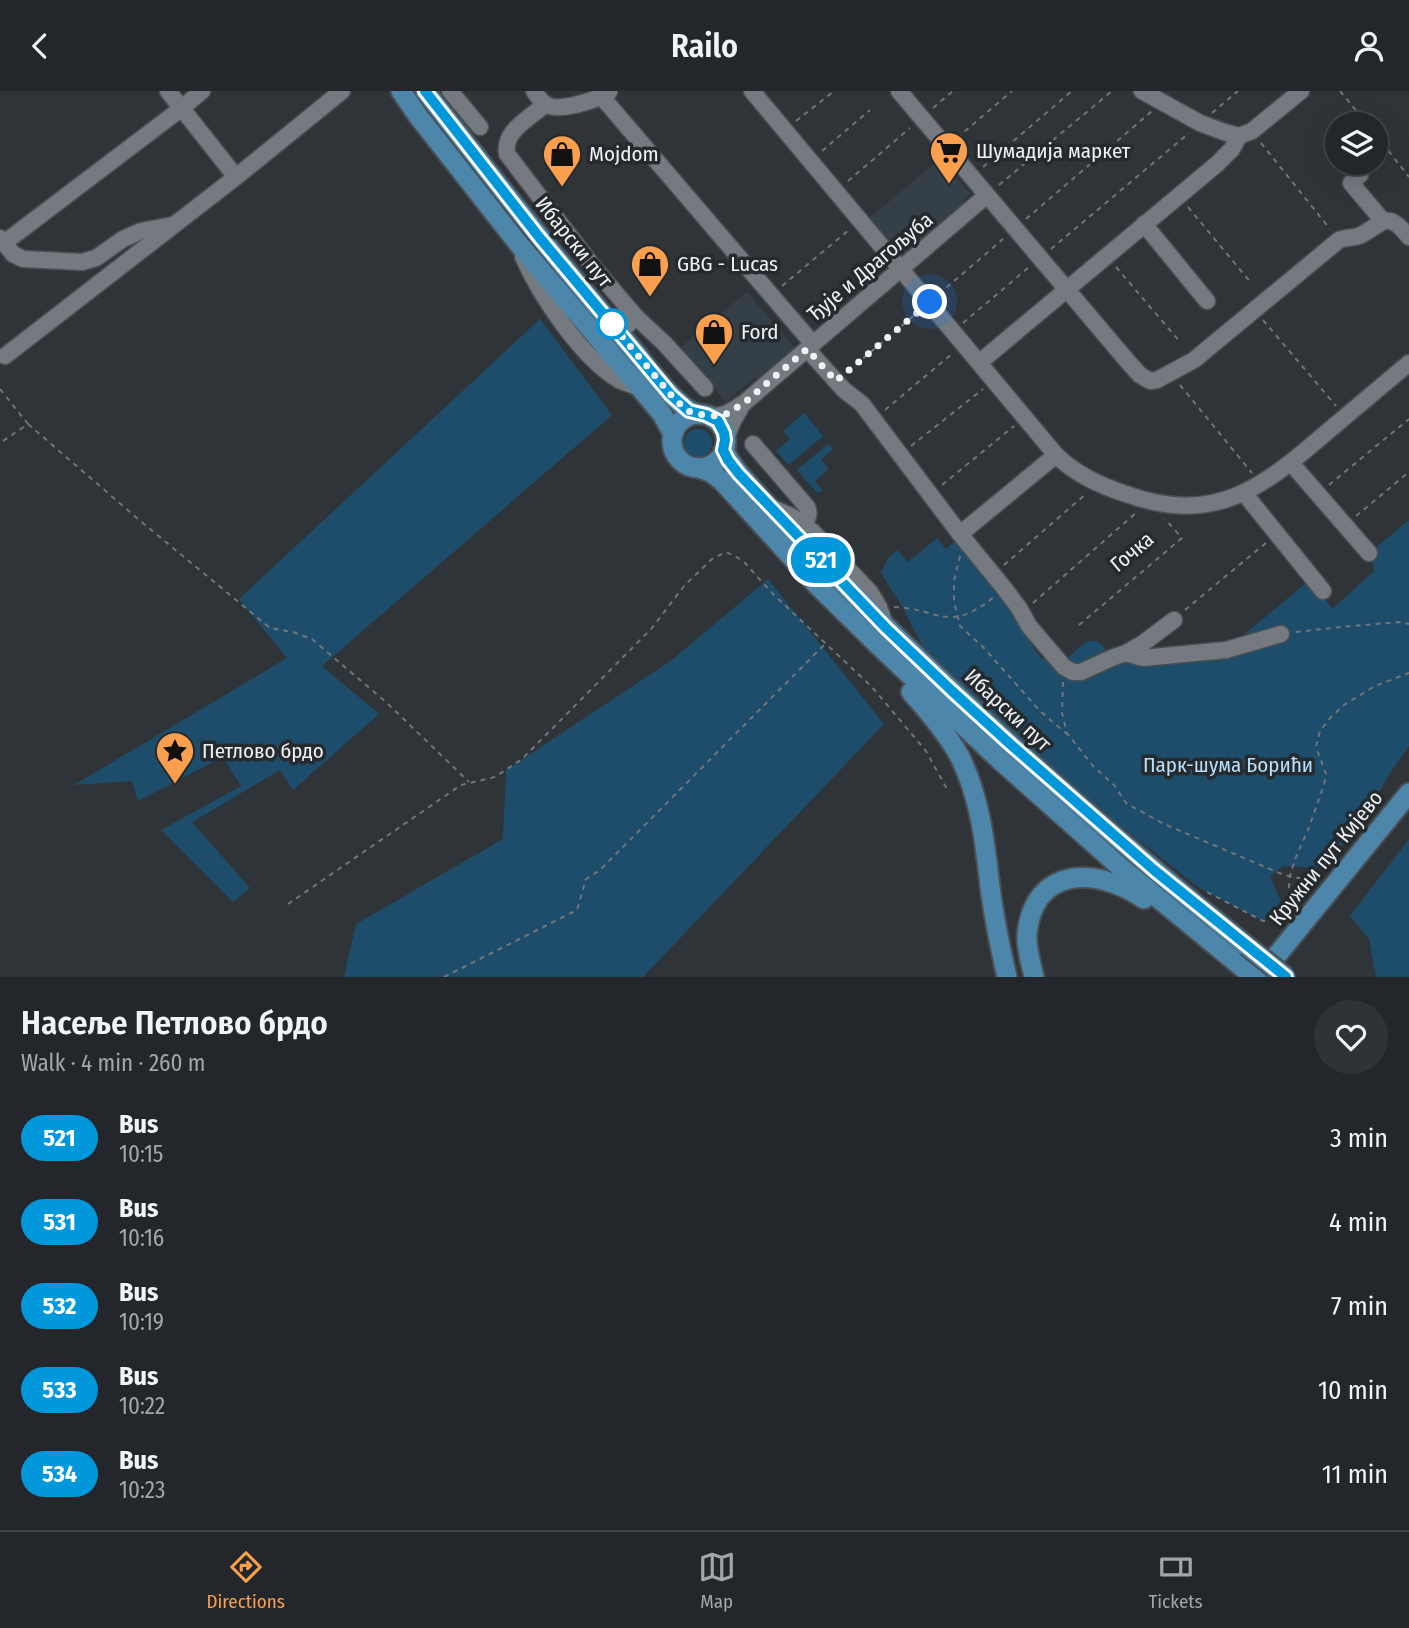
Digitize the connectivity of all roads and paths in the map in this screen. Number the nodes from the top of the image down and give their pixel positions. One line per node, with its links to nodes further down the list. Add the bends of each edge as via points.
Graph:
1 (168, 91): 22 (street)
2 (342, 91): 34 (street)
3 (401, 91): 77 (main road, Ибарски пут, via 517,242 662,414)
4 (425, 91): 58 (main road, Ибарски пут)
5 (450, 91): 27 (street)
6 (534, 91): 21 (street)
7 (752, 91): 28 (street, Гочка)
8 (834, 91): 28 (path)
9 (899, 91): 25 (street)
10 (953, 91): 25 (path)
11 (1012, 91): 30 (path)
12 (1072, 91): 33 (path)
13 (1112, 91): 38 (path)
14 (1142, 91): 20 (street)
15 (1238, 91): 26 (path)
16 (1301, 91): 29 (street)
17 (1340, 91): 24 (path)
18 (200, 92): 22 (street)
19 (606, 94): 21 (street, via 559,107); 53 (street, Ђује и Драгољуба)
20 (1162, 103): 26 (street); 44 (path)
21 (545, 104): 57 (street, via 511,133 507,155)
22 (182, 109): 34 (street); 46 (street)
23 (870, 110): 32 (path)
24 (1357, 112)
25 (921, 118): 30 (street); 37 (path)
26 (1200, 123): 29 (street, via 1231,135); 49 (path)
27 (480, 127)
28 (785, 130): 32 (street, Гочка)
29 (1245, 134): 39 (street); 47 (path)
30 (946, 148): 33 (street)
31 (1388, 150): 35 (path)
32 (810, 160): 37 (street, Гочка)
33 (971, 176): 38 (street)
34 (236, 177): 42 (street)
35 (1409, 177)
36 (1354, 185): 41 (street)
37 (836, 191): 40 (street, Гочка)
38 (988, 195): 44 (street); 50 (street, Ђује и Драгољуба)
39 (1179, 195): 43 (street); 51 (path)
40 (861, 220): 50 (street, Гочка); 53 (path)
41 (1383, 221): 45 (street, via 1397,223); 47 (street, via 1358,236)
42 (175, 224): 46 (street, via 141,231 82,262 23,259); 62 (street)
43 (1144, 224): 48 (street); 54 (street)
44 (1016, 228): 49 (street); 55 (path)
45 (1409, 237)
46 (2, 240)
47 (1339, 240): 56 (street)
48 (1106, 255): 52 (street); 60 (path)
49 (1040, 258): 52 (street); 59 (path)
50 (902, 268): 55 (street, Гочка); 61 (street, Ђује и Драгољуба)
51 (1252, 284)
52 (1067, 289): 63 (street); 65 (street, via 1143,377 1154,381)
53 (770, 295): 61 (street, Ђује и Драгољуба)
54 (1207, 300)
55 (930, 302): 59 (street, Гочка); 67 (path)
56 (1255, 311): 65 (street, via 1194,361); 73 (path)
57 (636, 317): 58 (street); 68 (street)
58 (619, 333): 71 (main road, Ибарски пут, via 686,410)
59 (959, 337): 63 (street, Гочка); 74 (path)
60 (1181, 343)
61 (810, 346): 67 (street); 70 (street, Ђује и Драгољуба)
62 (5, 356)
63 (979, 362): 66 (street, Гочка)
64 (1409, 363): 73 (street, Гочка)
65 (1171, 373): 87 (path)
66 (995, 380): 72 (street, Гочка); 81 (path)
67 (836, 381): 74 (street)
68 (705, 388)
69 (0, 389): 76 (path)
70 (744, 403): 71 (street, Ђује и Драгољуба, via 723,415); 80 (street, Ђује и Драгољуба)
71 (701, 414): 77 (main road, via 681,420); 80 (main road, via 718,421)
72 (1025, 417): 82 (street, Гочка); 89 (path)
73 (1345, 417): 83 (street, Гочка)
74 (873, 419): 81 (street)
75 (1409, 419): 90 (path)
76 (28, 424): 78 (path); 114 (path, via 270,628 312,639)
77 (673, 434): 84 (main road, via 673,448 680,460)
78 (0, 443)
79 (753, 444): 93 (street, via 807,507)
80 (724, 445): 84 (main road, via 716,461); 92 (main road, Ибарски пут, via 732,466)
81 (900, 455): 89 (street)
82 (1056, 455): 86 (street, Гочка); 96 (street)
83 (1291, 463): 87 (street, Гочка); 90 (street)
84 (699, 468): 108 (main road, Ибарски пут, via 723,482 816,584)
85 (1409, 472): 94 (path)
86 (1098, 483): 91 (street, Гочка); 98 (path)
87 (1261, 484): 88 (street, Гочка)
88 (1244, 493): 91 (street, Гочка, via 1192,506); 95 (street)
89 (930, 495): 96 (street)
90 (1318, 495): 94 (street)
91 (1156, 504): 102 (path, Гочка); 106 (path, Гочка, via 1182,538)
92 (768, 506): 93 (street); 108 (main road, Ибарски пут)
93 (804, 524): 101 (street, via 856,576)
94 (1345, 526): 97 (street)
95 (1276, 533): 100 (street); 104 (path)
96 (961, 536): 98 (street); 103 (path, via 954,580)
97 (1369, 553)
98 (993, 574): 99 (street)
99 (1004, 588): 102 (street); 103 (path)
100 (1323, 591)
101 (879, 607): 103 (path); 108 (street)
102 (1022, 613): 111 (street)
103 (958, 617): 113 (path, via 960,626)
104 (1174, 620): 110 (street)
105 (1409, 624): 107 (path)
106 (1079, 625)
107 (1281, 634): 110 (street, via 1226,650 1143,658)
108 (881, 636): 121 (main road, Ибарски пут, via 1002,762); 122 (main road, Ибарски пут, via 1154,870); 124 (main road, via 883,660 942,728 966,771 980,813)
109 (825, 643): 114 (path, via 744,562 726,552 684,586 652,628 522,759 495,777); 115 (path, via 872,687 926,751); 123 (path, via 586,879 577,910)
110 (1126, 653): 111 (street, via 1081,672)
111 (1064, 667): 113 (path, via 1062,713)
112 (1409, 673): 117 (path, via 1344,705 1320,731 1316,747 1326,774 1324,785)
113 (1071, 738): 117 (path, via 1139,812)
114 (470, 783): 120 (path)
115 (947, 789)
116 (1409, 793): 126 (main road, Кружни пут Кијево)
117 (1290, 876): 118 (path); 119 (path, via 1288,896 1272,921 1263,921)
118 (1308, 880)
119 (1199, 888)
120 (288, 904)
121 (1185, 921): 122 (main road, Ибарски пут); 125 (main road, via 1173,919 1135,892 1108,880 1067,879 1042,894 1033,908 1027,937)
122 (1241, 954): 126 (main road, Ибарски пут); 127 (main road, Ибарски пут, bridge)
123 (444, 977)
124 (1007, 977)
125 (1034, 977)
126 (1257, 977)
127 (1286, 977)

